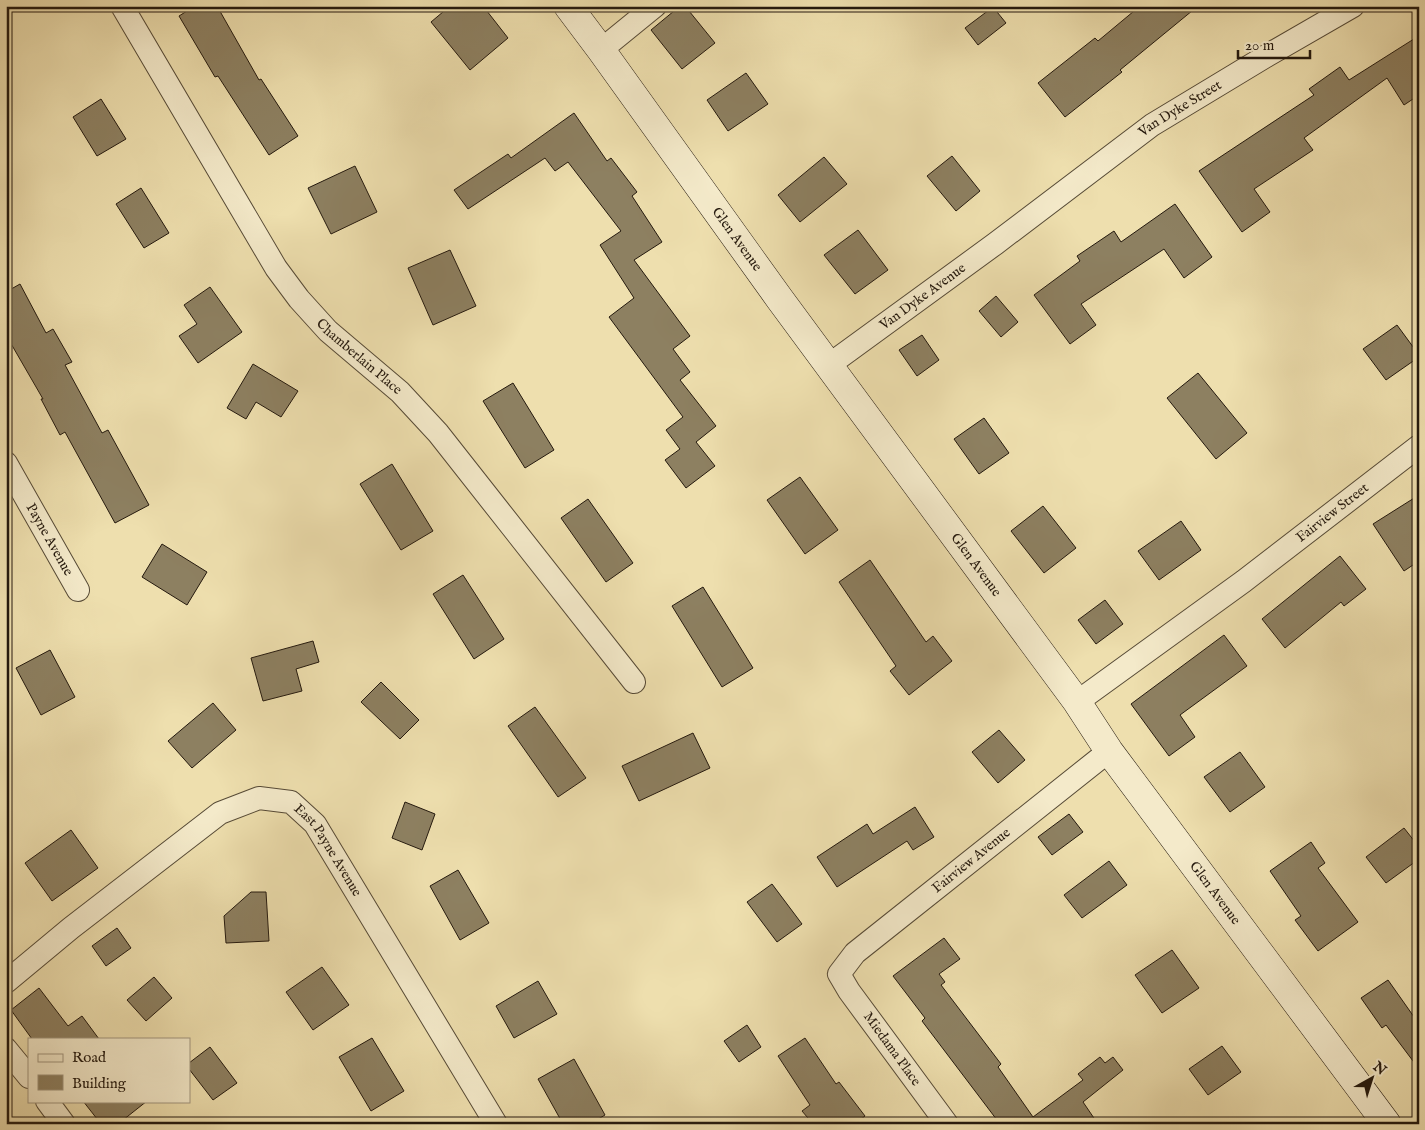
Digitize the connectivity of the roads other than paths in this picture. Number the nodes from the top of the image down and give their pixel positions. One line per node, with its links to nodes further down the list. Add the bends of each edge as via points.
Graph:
1 (122, 6): 11 (street, Chamberlain Place, via 276,268 299,299 328,331 400,392 438,433)
2 (568, 6): 5 (street, Glen Avenue)
3 (655, 6): 5 (street)
4 (1352, 6): 6 (street, Van Dyke Street, via 1152,124)
5 (601, 50): 7 (street, Glen Avenue)
6 (1017, 227): 7 (street, Van Dyke Avenue)
7 (829, 365): 12 (street, Glen Avenue)
8 (1419, 446): 12 (street, Fairview Street, via 1244,581)
9 (6, 463): 10 (street, Payne Avenue)
10 (78, 590)
11 (634, 682)
12 (1077, 702): 13 (street, Glen Avenue)
13 (1109, 751): 14 (street, Fairview Avenue, via 855,953); 22 (street, Glen Avenue)
14 (839, 974): 21 (street, Miedama Place)
15 (6, 982): 20 (street, East Payne Avenue, via 220,813 259,798 291,802 315,824)
16 (6, 1049): 17 (street)
17 (28, 1076)
18 (48, 1102): 19 (street)
19 (64, 1124)
20 (496, 1124)
21 (947, 1124)
22 (1387, 1124)

